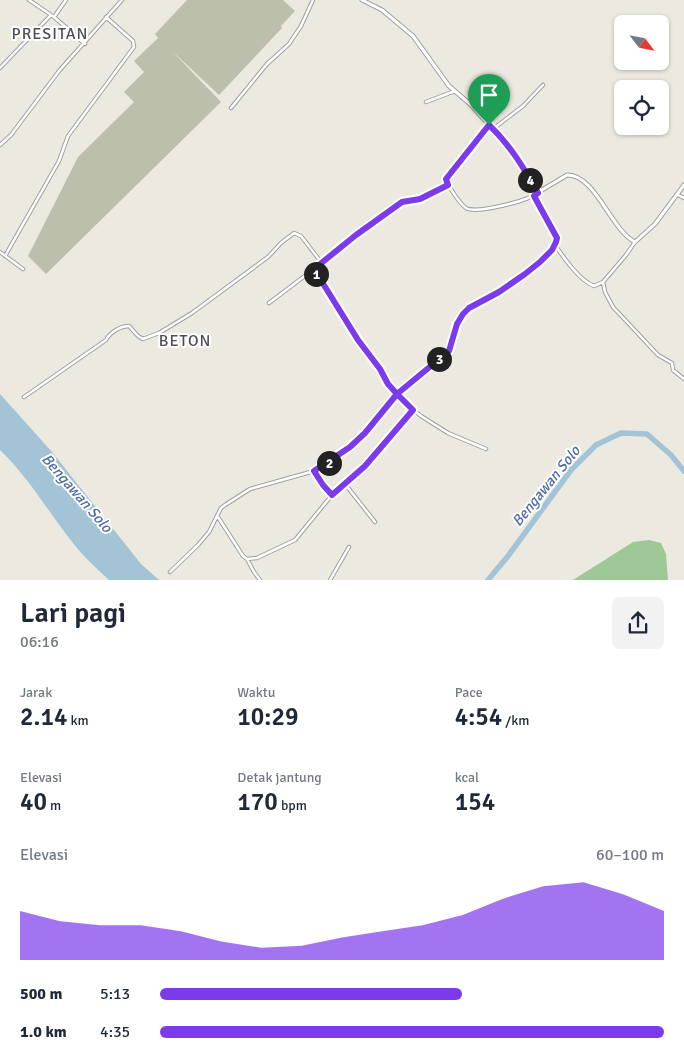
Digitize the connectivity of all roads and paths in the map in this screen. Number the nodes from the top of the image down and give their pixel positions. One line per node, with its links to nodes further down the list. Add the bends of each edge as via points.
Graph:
1 (30, 0): 6 (street)
2 (66, 0): 6 (street)
3 (122, 0): 7 (street)
4 (313, 0): 13 (street, via 289,44 267,64)
5 (362, 0): 11 (street, via 378,7 410,32)
6 (52, 16): 8 (street); 9 (street)
7 (106, 17): 8 (street); 25 (street, via 133,41 134,47 68,136 59,161)
8 (85, 44): 16 (street, via 59,71)
9 (0, 68)
10 (543, 85): 15 (street, via 523,106)
11 (455, 92): 12 (street); 14 (street)
12 (426, 102)
13 (232, 108)
14 (489, 125): 15 (street); 17 (street, via 447,176)
15 (493, 129): 19 (street, via 524,169)
16 (0, 146)
17 (448, 185): 19 (street, via 470,210 508,205); 26 (street, via 420,199 402,202)
18 (684, 185): 20 (street)
19 (536, 195): 22 (street, via 567,175 578,177); 23 (street, via 557,238)
20 (678, 195): 21 (street); 22 (street, via 655,224)
21 (684, 198)
22 (635, 242): 29 (street)
23 (555, 245): 29 (street, via 586,282 594,286); 32 (street, via 525,274 469,308 457,324 449,351)
24 (0, 252): 25 (street)
25 (5, 256): 27 (street)
26 (322, 262): 28 (street); 33 (street, via 301,236 294,234 268,257 179,321 143,339 129,326 119,329)
27 (23, 269)
28 (314, 269): 30 (street); 32 (street, via 358,340)
29 (603, 282): 31 (street, via 613,307 658,355 672,363 673,370)
30 (269, 303)
31 (684, 379)
32 (397, 394): 34 (street); 36 (street, via 350,447)
33 (24, 397)
34 (413, 410): 35 (street, via 448,433); 37 (street, via 365,466)
35 (486, 449)
36 (314, 471): 38 (street); 39 (street, via 250,489 221,508)
37 (345, 484): 38 (street); 40 (street)
38 (332, 495): 42 (street, via 295,540 257,558)
39 (218, 517): 42 (street); 43 (street, via 198,545)
40 (375, 522)
41 (349, 547): 45 (street)
42 (247, 559): 44 (street)
43 (170, 572)
44 (260, 580)
45 (330, 580)

